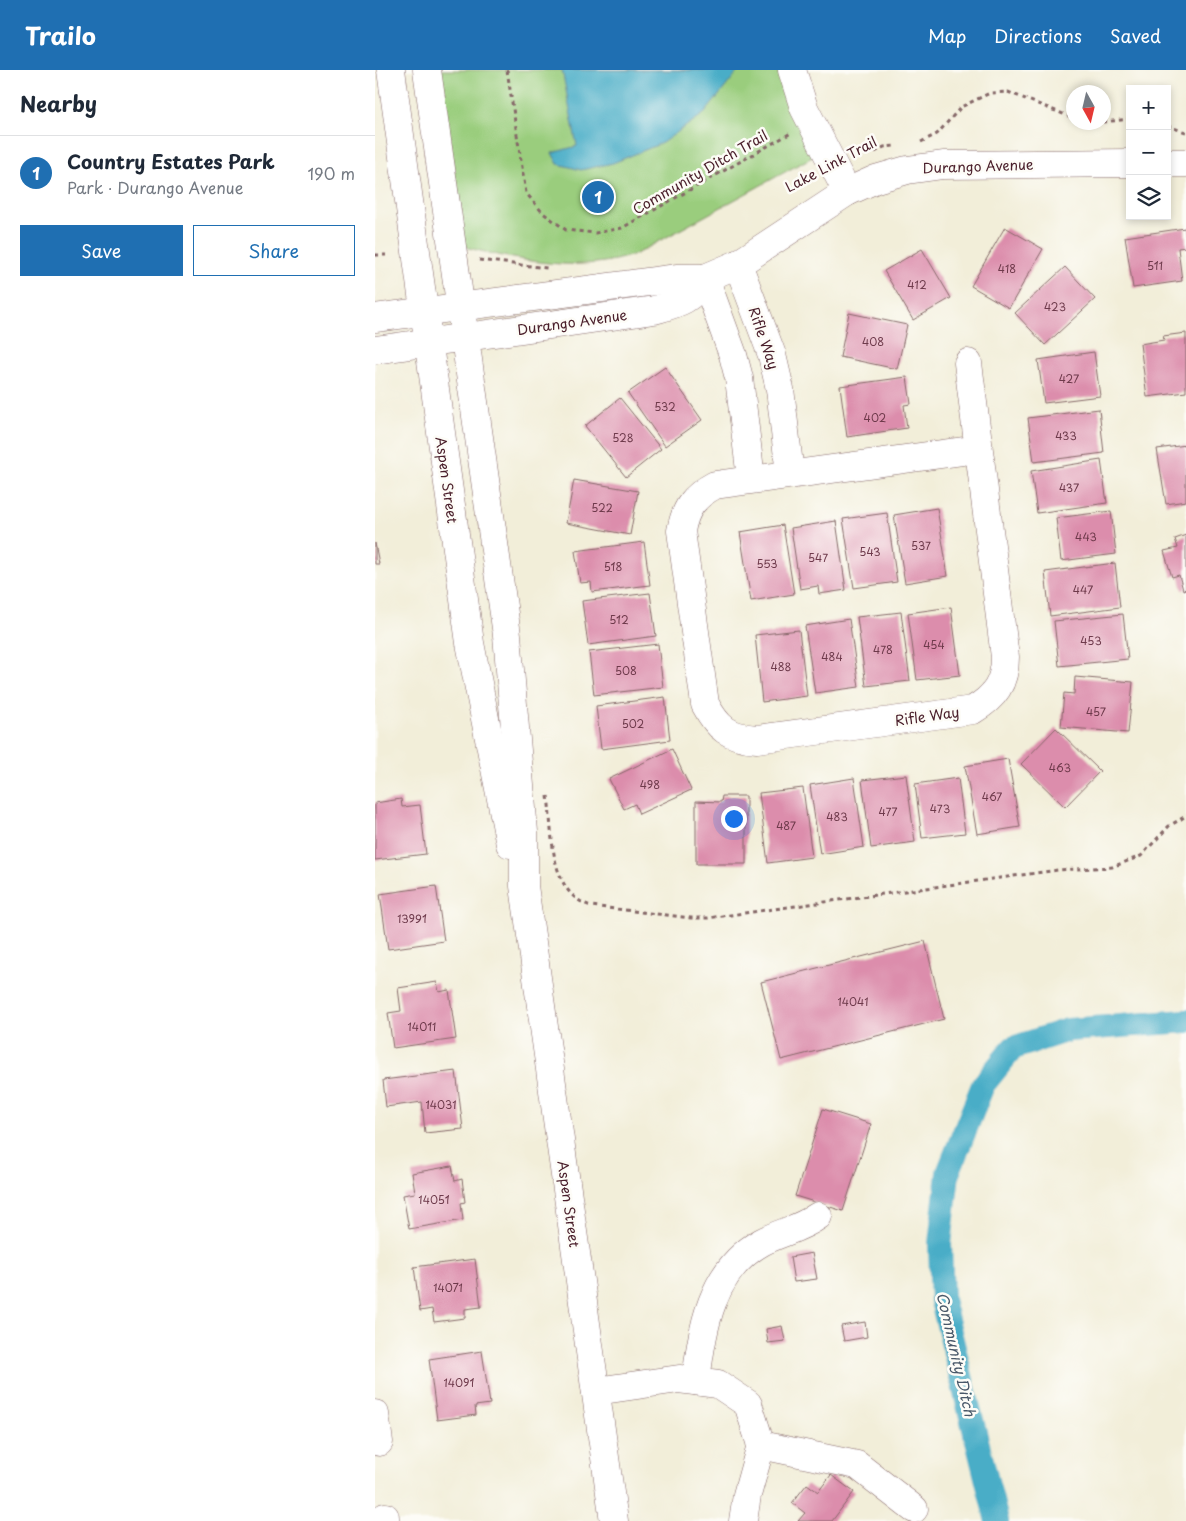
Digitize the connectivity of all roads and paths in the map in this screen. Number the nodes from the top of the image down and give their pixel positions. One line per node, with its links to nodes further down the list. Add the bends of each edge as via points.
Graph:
1 (391, 70): 24 (street, Aspen Street)
2 (427, 70): 23 (street, Aspen Street)
3 (507, 70): 8 (path, Community Ditch Trail, via 526,193 543,213 566,230 595,233 622,228)
4 (792, 70): 8 (street)
5 (1066, 115): 11 (path, via 1007,92 990,93 961,107 937,134)
6 (1126, 119): 7 (path)
7 (1111, 121)
8 (811, 122): 16 (street)
9 (1171, 127): 10 (path)
10 (1186, 132)
11 (919, 143)
12 (901, 145): 16 (path, Lake Link Trail, via 883,147)
13 (1126, 163): 16 (street, Durango Avenue, via 943,165 876,179)
14 (1171, 163): 15 (street)
15 (1186, 163)
16 (842, 182): 20 (street, Durango Avenue)
17 (386, 255): 18 (path)
18 (375, 256)
19 (475, 260): 21 (path)
20 (738, 264): 22 (street, Durango Avenue); 28 (street, Rifle Way)
21 (553, 269)
22 (705, 278): 23 (street, Durango Avenue, via 678,278); 26 (street, Durango Avenue, via 685,301 653,310); 30 (street)
23 (461, 308): 24 (street, Durango Avenue); 26 (street, Aspen Street)
24 (424, 312): 25 (street, Durango Avenue); 27 (street, Aspen Street)
25 (375, 318)
26 (464, 336): 27 (street, Durango Avenue); 35 (street, Aspen Street, via 507,636 524,832)
27 (427, 342): 29 (street, Durango Avenue); 35 (street, Aspen Street, via 470,643 508,836)
28 (768, 344): 30 (street); 33 (street, Rifle Way, via 780,389)
29 (375, 350)
30 (733, 355): 34 (street, via 739,378)
31 (968, 363): 32 (street)
32 (978, 449): 33 (street, Rifle Way); 34 (street, Rifle Way, via 1005,657 1005,671 999,688 989,700 973,710 757,739 740,738 725,731 713,720 705,704 681,532 691,502 701,492 715,484)
33 (790, 474): 34 (street, Rifle Way)
34 (751, 479)
35 (524, 886): 38 (street, Aspen Street)
36 (818, 1216): 37 (street, via 805,1226 762,1242 732,1265 710,1303 702,1332)
37 (696, 1381): 38 (street, via 679,1379); 41 (street, via 718,1384 748,1404)
38 (596, 1391): 43 (street, Aspen Street)
39 (375, 1414): 40 (street)
40 (379, 1442)
41 (761, 1445): 42 (street, via 857,1465); 44 (street)
42 (914, 1509)
43 (614, 1521)
44 (743, 1521)

